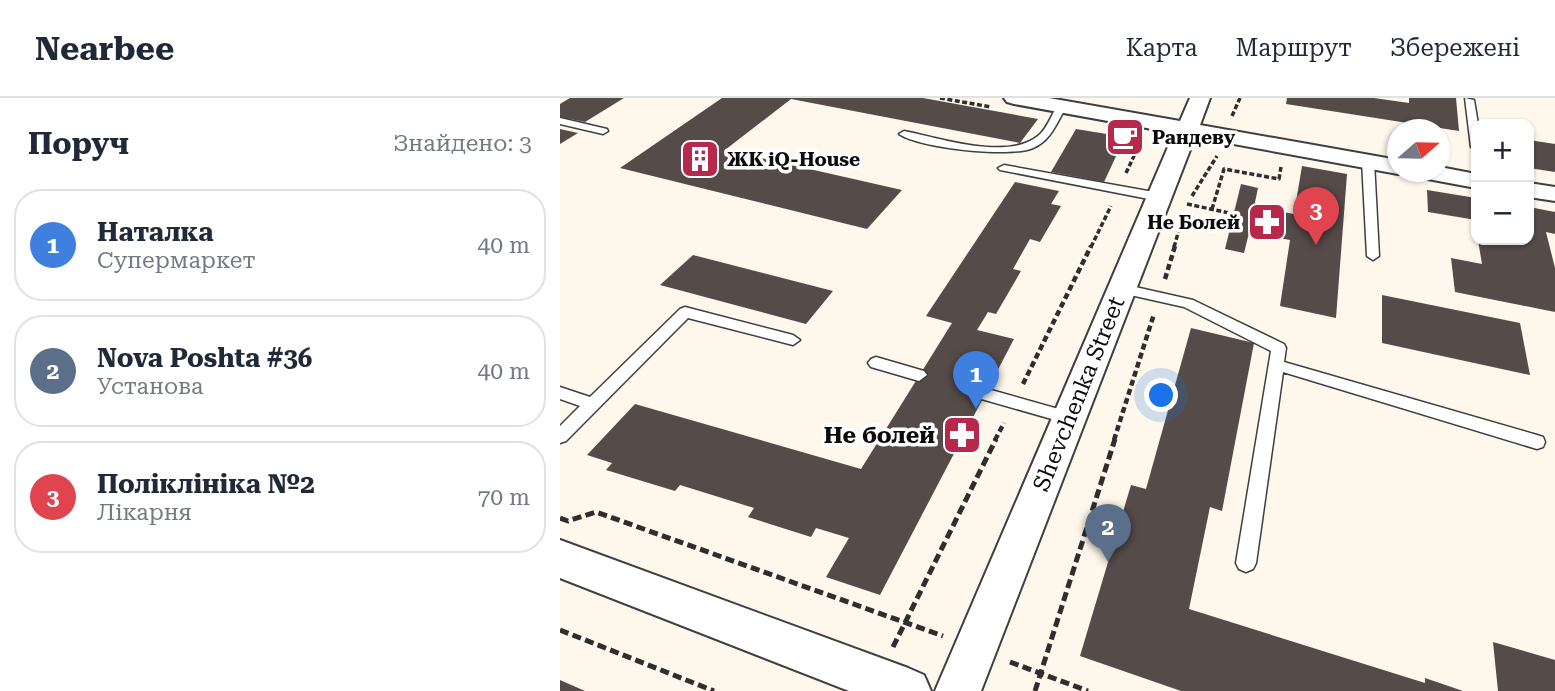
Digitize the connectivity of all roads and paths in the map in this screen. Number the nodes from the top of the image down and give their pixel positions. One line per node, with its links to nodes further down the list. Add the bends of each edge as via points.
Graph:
1 (1014, 98): 4 (street)
2 (1240, 98): 8 (path)
3 (1469, 100): 6 (lane)
4 (1062, 106): 5 (street); 10 (lane, via 1044,137 1012,151)
5 (1194, 113): 11 (street); 20 (street, Shevchenka Street)
6 (1472, 119)
7 (560, 121): 9 (lane)
8 (1230, 121)
9 (603, 131)
10 (904, 134)
11 (1284, 145): 13 (street); 21 (path, via 1279,178 1224,169)
12 (1221, 149): 20 (path)
13 (1368, 161): 14 (street); 23 (lane)
14 (1387, 165)
15 (1004, 168): 20 (lane)
16 (1450, 176): 17 (street)
17 (1471, 180)
18 (1534, 191): 19 (street)
19 (1555, 194)
20 (1173, 201): 21 (path); 24 (street, Shevchenka Street); 25 (path)
21 (1212, 209): 22 (path)
22 (1234, 214)
23 (1373, 256)
24 (1122, 289): 25 (lane); 33 (street, Shevchenka Street)
25 (1160, 297): 28 (lane, via 1188,303 1279,348); 41 (path)
26 (793, 340): 32 (lane, via 685,312)
27 (876, 363): 29 (lane)
28 (1277, 365): 35 (lane); 38 (lane)
29 (919, 375)
30 (560, 393): 32 (lane)
31 (985, 394): 33 (lane)
32 (593, 404): 34 (lane)
33 (1069, 418): 44 (street, Shevchenka Street)
34 (560, 436)
35 (1537, 442)
36 (560, 518): 39 (path, via 568,521 596,512)
37 (560, 559): 43 (street)
38 (1246, 563)
39 (905, 621)
40 (560, 630): 42 (path)
41 (1040, 674): 45 (path); 46 (path)
42 (714, 691)
43 (908, 691)
44 (958, 691)
45 (1034, 691)
46 (1088, 691)

